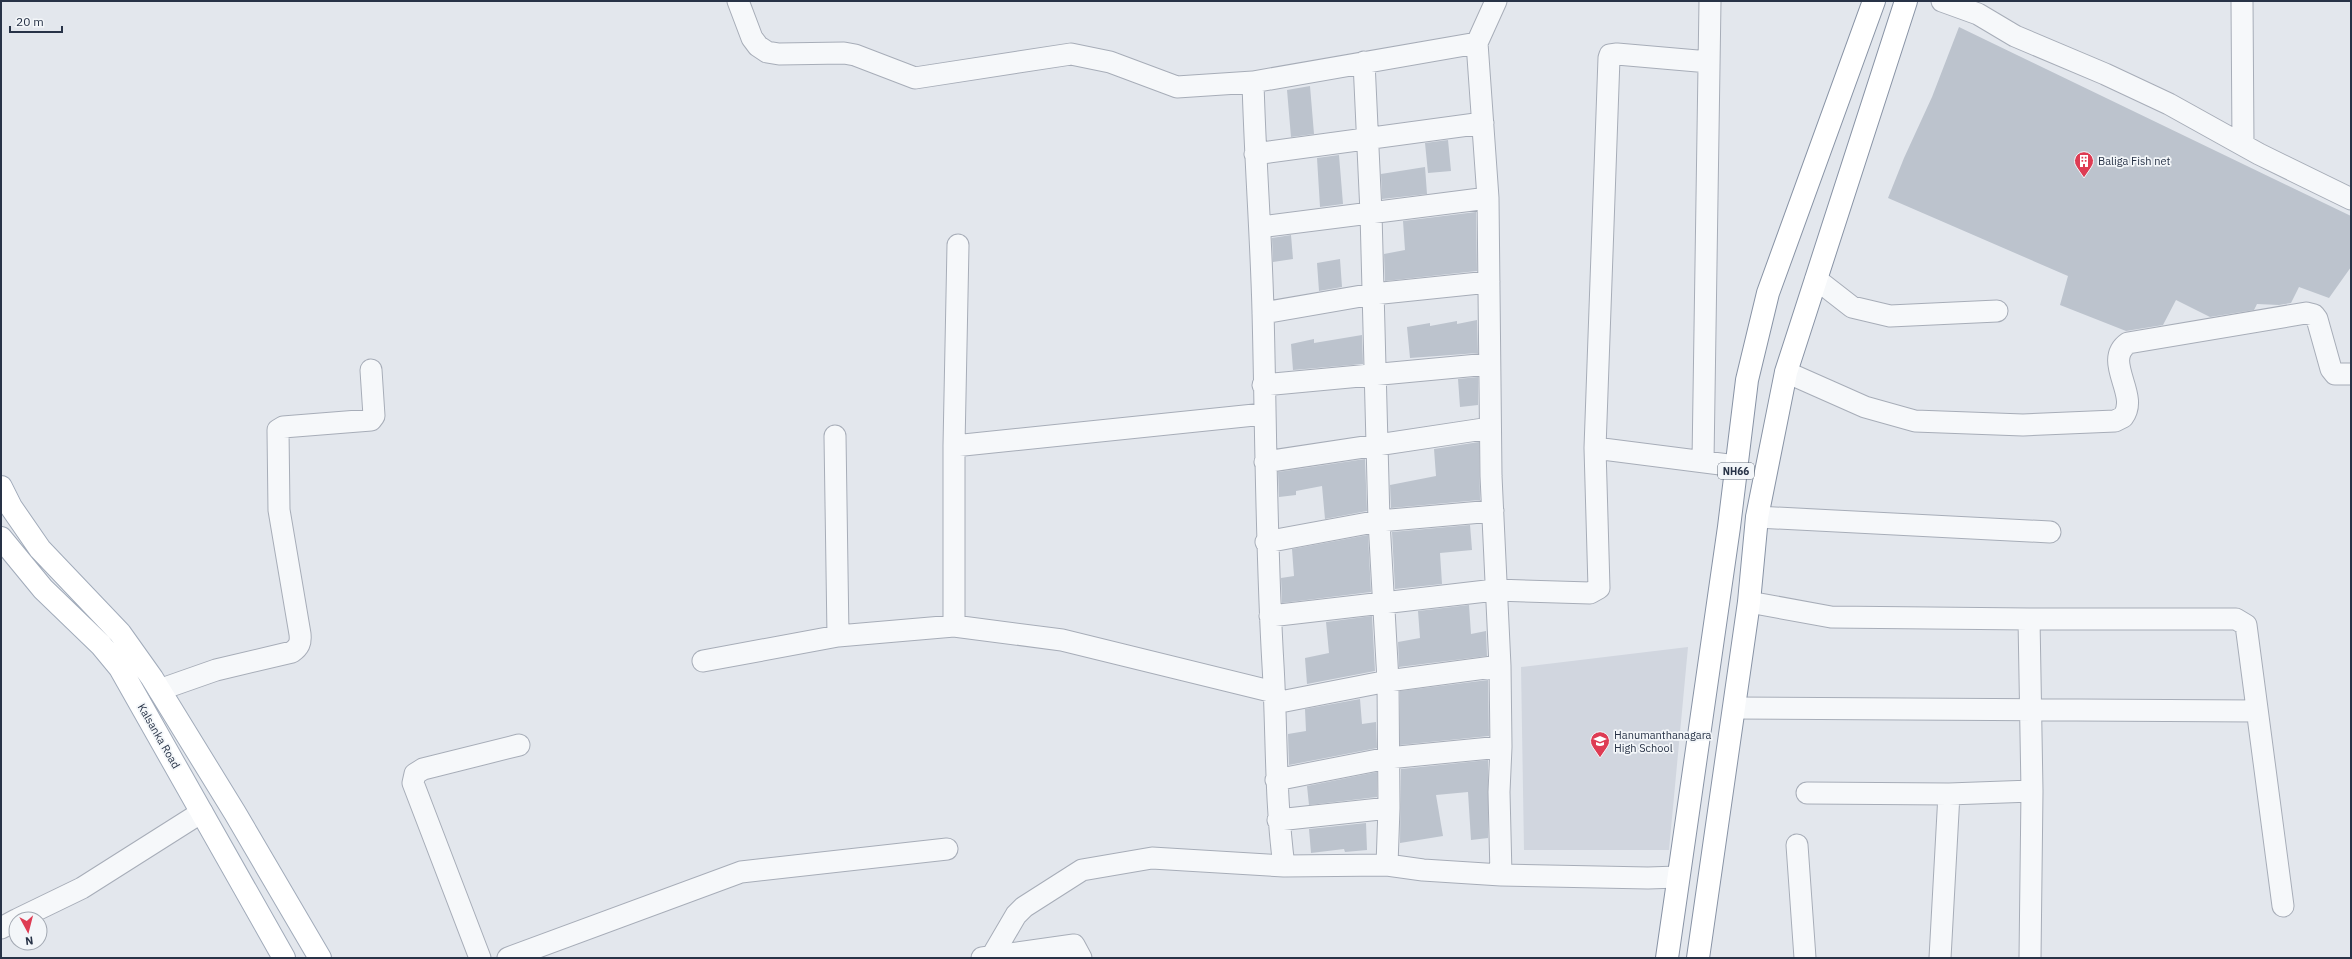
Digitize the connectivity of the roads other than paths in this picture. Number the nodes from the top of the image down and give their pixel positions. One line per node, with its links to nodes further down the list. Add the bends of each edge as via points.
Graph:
1 (738, 1): 11 (street, via 752,38 767,52 855,55 916,78 1067,54 1104,60 1177,87)
2 (1496, 1): 8 (street)
3 (1710, 1): 10 (street)
4 (1874, 1): 40 (main road, NH66, via 1768,293 1747,380)
5 (1906, 1): 21 (main road, NH66)
6 (1942, 1): 14 (street, via 1978,14 2015,36 2133,87)
7 (2242, 1): 14 (street)
8 (1477, 43): 9 (street); 12 (street)
9 (1364, 62): 11 (street); 13 (street)
10 (1709, 62): 37 (street, via 1617,54 1610,55 1609,58); 39 (street)
11 (1253, 82): 15 (street)
12 (1484, 123): 13 (street); 16 (street)
13 (1368, 140): 15 (street); 18 (street)
14 (2243, 145): 17 (street)
15 (1255, 154): 19 (street)
16 (1488, 198): 18 (street); 22 (street)
17 (2351, 199)
18 (1371, 213): 19 (street); 23 (street)
19 (1260, 227): 25 (street)
20 (958, 245): 36 (street)
21 (1816, 279): 24 (street, via 1852,307 1890,316); 28 (main road, NH66)
22 (1488, 282): 23 (street); 26 (street)
23 (1373, 294): 25 (street); 29 (street)
24 (1997, 311)
25 (1263, 313): 31 (street)
26 (1489, 364): 29 (street); 33 (street)
27 (371, 370): 58 (street, via 374,416 371,420 283,427 278,430 279,510 301,641 298,648 292,652 216,670)
28 (1786, 372): 30 (street, via 1865,407 1916,421 2023,424 2115,420 2123,417 2128,405 2118,358 2122,347 2306,313 2314,315 2317,319 2331,369 2335,374); 43 (main road, NH66)
29 (1375, 374): 31 (street); 35 (street)
30 (2351, 374)
31 (1263, 385): 32 (street)
32 (1264, 414): 36 (street); 38 (street)
33 (1490, 428): 35 (street); 42 (street)
34 (835, 436): 54 (street)
35 (1377, 445): 38 (street); 44 (street)
36 (954, 446): 53 (street)
37 (1595, 448): 39 (street); 48 (street, via 1599,588 1590,593)
38 (1265, 462): 47 (street)
39 (1703, 462): 40 (street)
40 (1736, 466): 78 (main road, NH66)
41 (1, 487): 58 (main road, via 11,507 40,549 120,633)
42 (1493, 511): 44 (street); 48 (street)
43 (1757, 517): 45 (street); 49 (main road, NH66)
44 (1379, 521): 47 (street); 50 (street)
45 (2050, 532)
46 (1, 538): 71 (main road, Kalsanka Road, via 43,589 111,656)
47 (1266, 542): 51 (street)
48 (1495, 590): 50 (street); 56 (street)
49 (1749, 602): 52 (street, via 1831,617); 60 (main road, NH66)
50 (1384, 604): 51 (street); 57 (street)
51 (1270, 616): 59 (street)
52 (2029, 619): 61 (street); 62 (street, via 2242,620 2248,631)
53 (954, 626): 54 (street); 59 (street, via 1062,640)
54 (838, 636): 55 (street)
55 (703, 661)
56 (1500, 666): 57 (street); 64 (street)
57 (1388, 681): 59 (street); 65 (street)
58 (160, 690): 83 (main road)
59 (1275, 697): 66 (street)
60 (1734, 708): 61 (street); 88 (main road, NH66)
61 (2032, 710): 62 (street); 67 (street)
62 (2257, 711): 79 (street)
63 (519, 745): 84 (street, via 423,769 415,774 413,783)
64 (1501, 747): 65 (street); 77 (street)
65 (1388, 758): 66 (street); 70 (street)
66 (1276, 780): 72 (street)
67 (2032, 791): 69 (street); 91 (street)
68 (1807, 793): 69 (street)
69 (1949, 794): 90 (street)
70 (1389, 808): 72 (street); 75 (street)
71 (202, 812): 80 (street, via 82,888); 82 (main road, Kalsanka Road)
72 (1278, 820): 76 (street)
73 (1797, 846): 89 (street)
74 (947, 849): 85 (street, via 741,872)
75 (1387, 865): 76 (street); 77 (street)
76 (1284, 866): 81 (street, via 1152,858 1082,870 1020,910)
77 (1501, 875): 78 (street)
78 (1678, 877): 87 (main road, NH66)
79 (2282, 906)
80 (35, 911)
81 (987, 957): 86 (street, via 1074,945)
82 (284, 958)
83 (320, 958)
84 (480, 958)
85 (508, 958)
86 (1081, 958)
87 (1668, 958)
88 (1698, 958)
89 (1805, 958)
90 (1940, 958)
91 (2030, 958)

